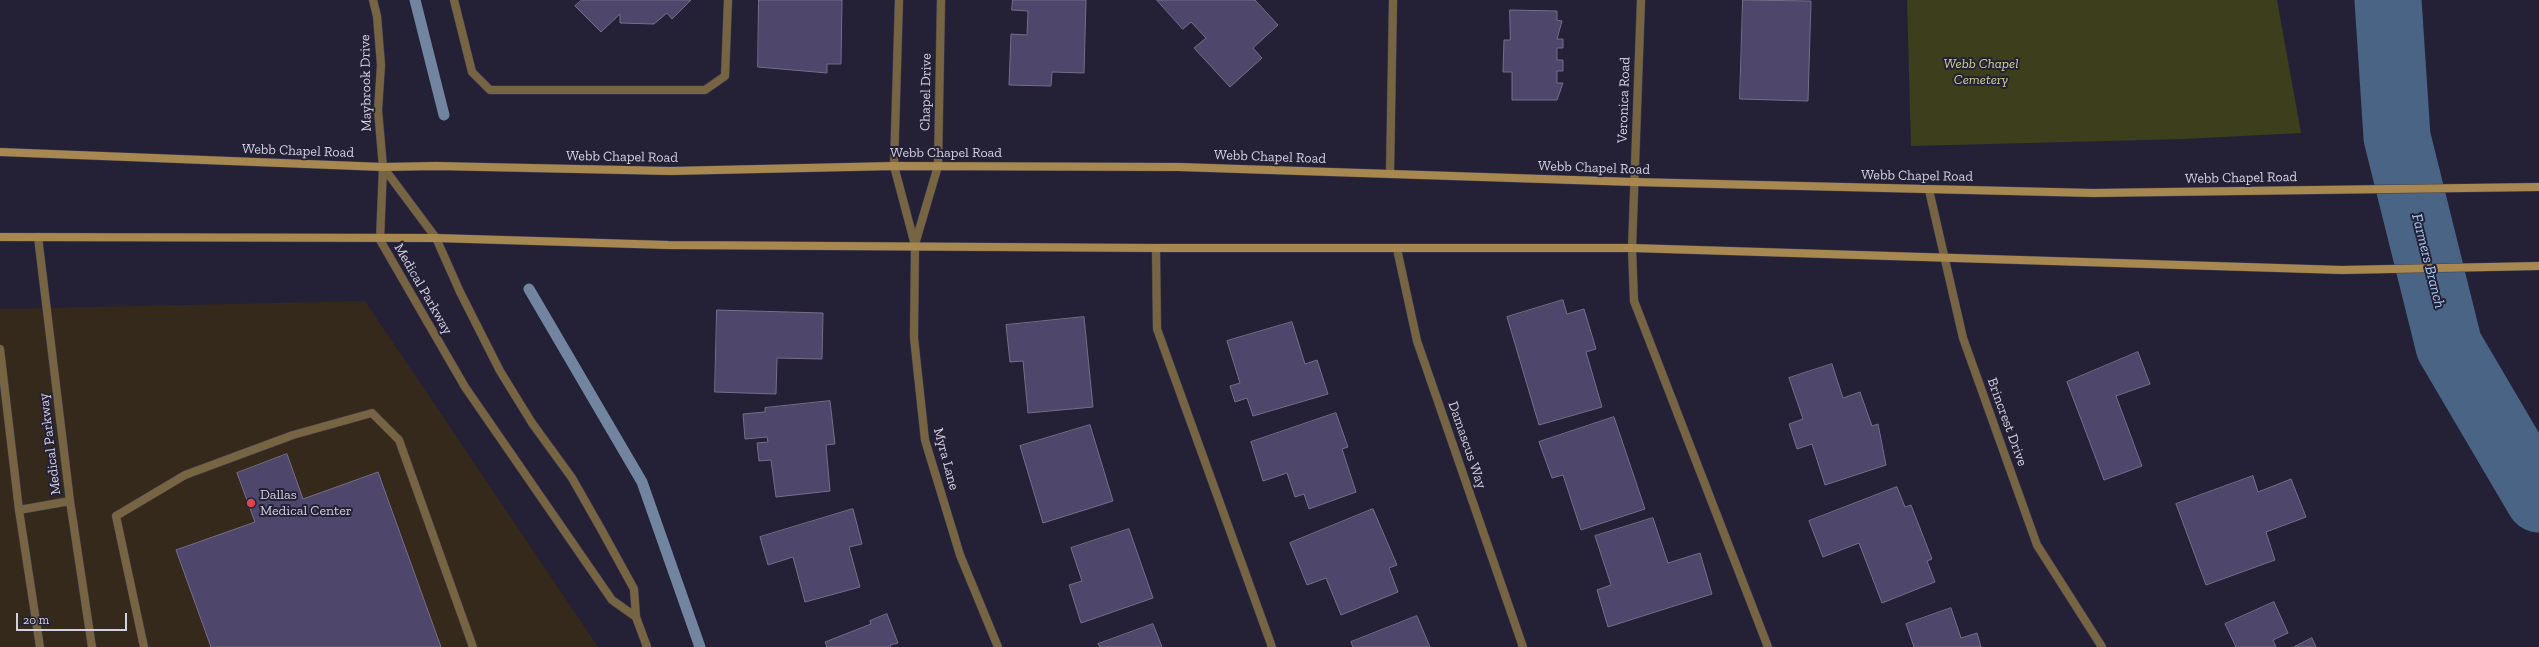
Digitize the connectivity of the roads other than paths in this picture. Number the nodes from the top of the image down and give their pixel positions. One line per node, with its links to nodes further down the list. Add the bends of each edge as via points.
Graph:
1 (373, 0): 11 (street, Maybrook Drive, via 377,16 381,65 378,110)
2 (454, 0): 3 (street, via 472,72 490,90 705,90 725,76)
3 (728, 0)
4 (899, 0): 9 (street)
5 (941, 0): 10 (street, Chapel Drive)
6 (1393, 0): 12 (street)
7 (1641, 0): 13 (street, Veronica Road)
8 (0, 152): 11 (main road, Webb Chapel Road)
9 (894, 166): 10 (main road, Webb Chapel Road); 11 (main road, Webb Chapel Road, via 671,171); 20 (street)
10 (938, 166): 12 (main road, Webb Chapel Road, via 1179,167); 20 (street, Chapel Drive)
11 (383, 167): 18 (street, Medical Parkway); 19 (street, Medical Parkway)
12 (1390, 174): 13 (main road, Webb Chapel Road)
13 (1634, 182): 15 (main road, Webb Chapel Road); 22 (street, Veronica Road)
14 (2539, 187): 15 (main road, Webb Chapel Road, via 2092,193)
15 (1929, 190): 24 (street, Brincrest Drive)
16 (0, 237): 17 (main road)
17 (38, 237): 19 (main road); 27 (street, Medical Parkway)
18 (436, 238): 19 (main road); 20 (main road, via 668,245); 29 (street, Medical Parkway, via 500,371 532,423 572,478 634,589)
19 (380, 240): 29 (street, Medical Parkway, via 465,387 612,600)
20 (915, 245): 21 (main road); 35 (street, Myra Lane, via 914,338 925,440 960,555)
21 (1156, 248): 23 (main road); 36 (street, via 1157,329)
22 (1632, 248): 23 (main road); 24 (main road); 38 (street, Veronica Road, via 1634,301)
23 (1397, 249): 37 (street, Damascus Way, via 1417,341)
24 (1945, 259): 25 (main road, via 2342,270); 39 (street, Brincrest Drive, via 1963,338 2037,545)
25 (2539, 266)
26 (0, 349): 28 (street)
27 (70, 501): 28 (street); 31 (street, Medical Parkway)
28 (19, 510): 30 (street)
29 (636, 617): 34 (street, Medical Parkway)
30 (40, 647)
31 (92, 647)
32 (144, 647): 33 (street, via 116,516 185,475 293,435 372,414 399,440)
33 (473, 647)
34 (647, 647)
35 (998, 647)
36 (1272, 647)
37 (1523, 647)
38 (1768, 647)
39 (2102, 647)

